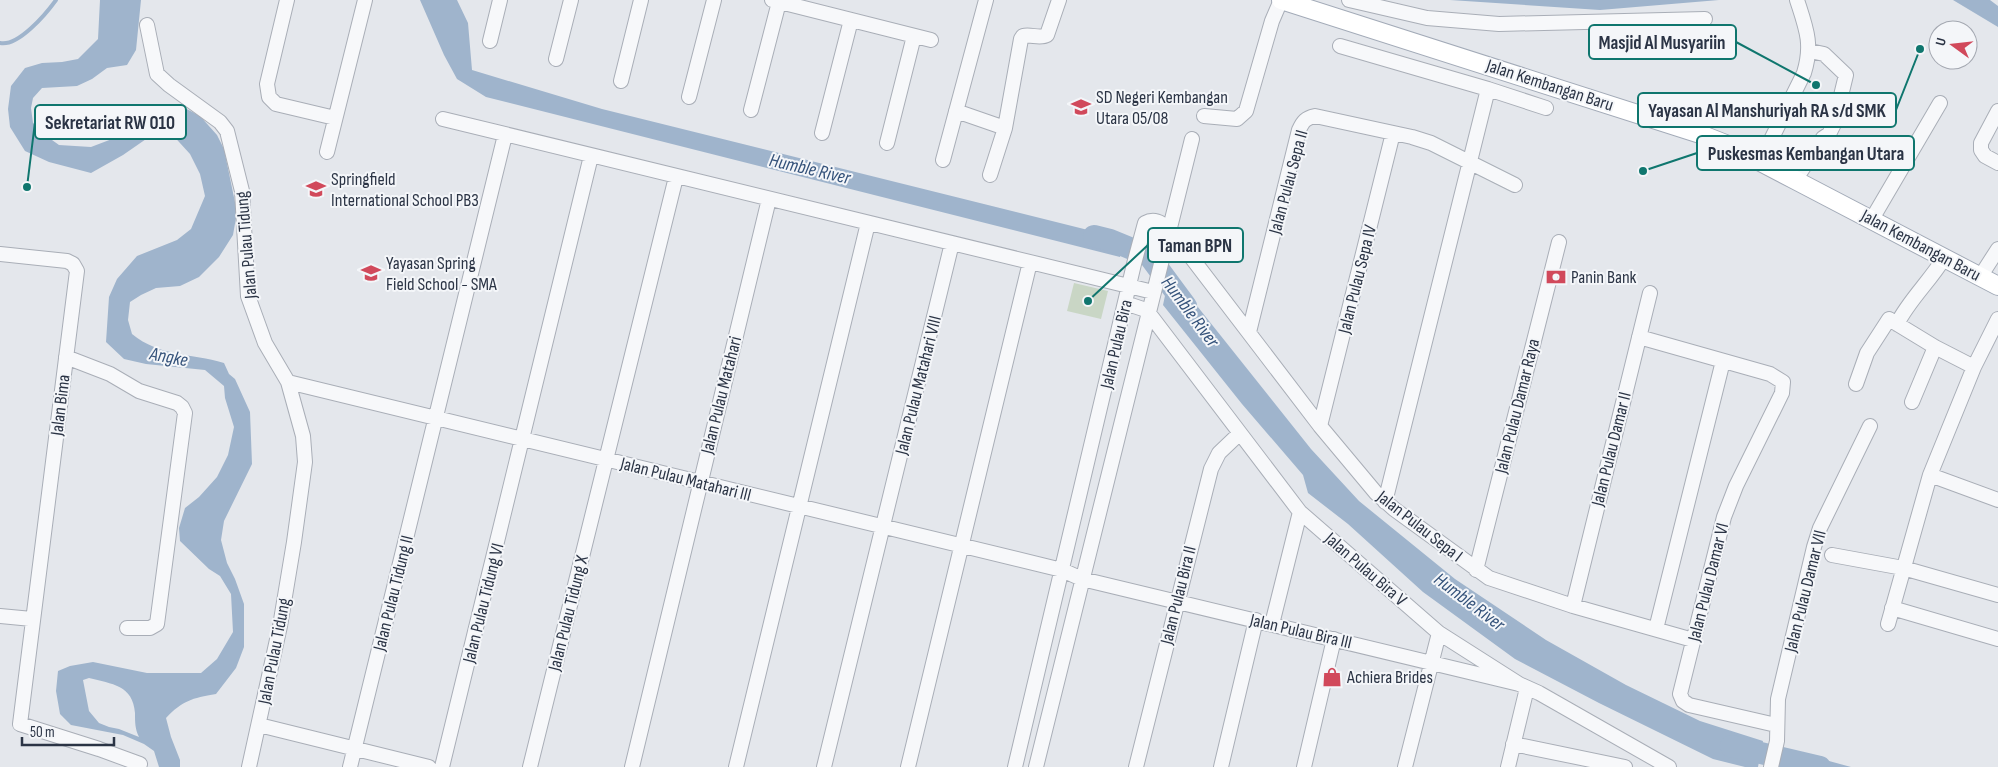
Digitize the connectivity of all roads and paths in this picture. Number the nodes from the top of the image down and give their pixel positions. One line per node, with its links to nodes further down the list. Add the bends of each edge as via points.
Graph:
1 (287, 0): 31 (street, via 267,84 269,97 276,104)
2 (365, 0): 31 (street)
3 (500, 0): 18 (street)
4 (571, 0): 21 (street)
5 (641, 0): 22 (street)
6 (714, 0): 24 (street)
7 (986, 0): 29 (street)
8 (1060, 0): 33 (street, via 1048,35 1027,35 1021,39)
9 (1281, 0): 30 (street, via 1246,111 1237,119); 43 (main road, Jalan Kembangan Baru, via 1674,125)
10 (1349, 0): 13 (street, via 1427,18 1499,24)
11 (1797, 0): 20 (street)
12 (775, 1): 14 (street); 27 (street)
13 (1706, 19)
14 (851, 20): 16 (street); 34 (street)
15 (147, 25): 74 (street, Jalan Pulau Tidung, via 157,74 220,122 227,131 242,191 248,296 270,354)
16 (914, 36): 17 (street); 38 (street)
17 (931, 40)
18 (490, 41)
19 (1340, 46): 23 (street)
20 (1810, 51): 43 (street, via 1804,73); 47 (street, via 1824,54 1843,70 1846,79 1840,110 1829,134)
21 (556, 59)
22 (620, 82)
23 (1488, 89): 26 (street); 42 (street)
24 (689, 97)
25 (1940, 103): 50 (street)
26 (1546, 108)
27 (751, 110)
28 (1998, 111): 44 (street, via 1981,143 1981,150)
29 (956, 112): 33 (street); 41 (street)
30 (1204, 116)
31 (335, 118): 39 (street)
32 (443, 119): 36 (street)
33 (1006, 128): 45 (street)
34 (822, 133)
35 (1393, 133): 42 (street, Jalan Pulau Sepa II, via 1431,143); 68 (street, Jalan Pulau Sepa II, via 1315,116 1302,123); 78 (street, Jalan Pulau Sepa IV)
36 (505, 135): 40 (street); 77 (street, Jalan Pulau Tidung II)
37 (1192, 139): 52 (street)
38 (887, 143)
39 (327, 152)
40 (592, 156): 46 (street); 81 (street, Jalan Pulau Tidung VI)
41 (942, 160)
42 (1470, 162): 48 (street, Jalan Pulau Sepa II); 86 (street)
43 (1760, 162): 47 (main road, Jalan Kembangan Baru)
44 (1998, 163)
45 (990, 175)
46 (676, 176): 49 (street); 82 (street, Jalan Pulau Tidung X)
47 (1795, 180): 50 (main road, Jalan Kembangan Baru)
48 (1515, 185)
49 (769, 199): 51 (street); 84 (street, Jalan Pulau Matahari)
50 (1872, 219): 57 (main road, Jalan Kembangan Baru)
51 (868, 223): 54 (street); 87 (street)
52 (1167, 235): 60 (street, Jalan Pulau Bira, via 1160,222 1145,223); 62 (street, Jalan Pulau Bira); 68 (street, Jalan Pulau Sepa I)
53 (1559, 242): 94 (street, Jalan Pulau Damar Raya)
54 (952, 243): 58 (street); 89 (street, Jalan Pulau Matahari VIII)
55 (1998, 249): 59 (street)
56 (0, 254): 71 (street, Jalan Bima, via 73,264 77,271)
57 (1944, 258): 59 (main road, Jalan Kembangan Baru); 67 (street)
58 (1030, 262): 60 (street); 90 (street)
59 (1980, 277): 61 (main road, Jalan Kembangan Baru)
60 (1129, 286): 62 (street); 64 (street, Jalan Pulau Bira)
61 (1998, 286)
62 (1153, 292): 65 (street, Jalan Pulau Bira)
63 (1650, 293): 69 (street, Jalan Pulau Damar II)
64 (1125, 303): 65 (street); 93 (street, Jalan Pulau Bira)
65 (1148, 312): 80 (street, Jalan Pulau Bira V); 95 (street, Jalan Pulau Bira)
66 (1998, 320): 73 (street)
67 (1897, 324): 70 (street); 75 (street, via 1889,319 1867,353)
68 (1250, 332): 78 (street, Jalan Pulau Sepa I)
69 (1639, 337): 72 (street); 98 (street, Jalan Pulau Damar II)
70 (1935, 347): 73 (street); 76 (street)
71 (66, 357): 101 (street, Jalan Bima); 105 (street, via 110,374 139,392 177,403 185,413 156,624 150,628)
72 (1723, 361): 106 (street); 110 (street, Jalan Pulau Damar VI, via 1780,379 1783,382 1782,393 1736,486 1724,518)
73 (1974, 367): 83 (street)
74 (288, 382): 77 (street, Jalan Pulau Matahari III); 113 (street, Jalan Pulau Tidung, via 303,436 305,462 283,608)
75 (1856, 384)
76 (1912, 402)
77 (436, 418): 81 (street, Jalan Pulau Matahari III); 116 (street, Jalan Pulau Tidung II)
78 (1320, 426): 86 (street, Jalan Pulau Sepa I)
79 (1870, 426): 114 (street, Jalan Pulau Damar VII, via 1820,528 1814,547 1778,699)
80 (1240, 433): 88 (street, Jalan Pulau Bira V); 97 (street, Jalan Pulau Bira II, via 1219,453 1211,469)
81 (524, 439): 82 (street, Jalan Pulau Matahari III); 121 (street, Jalan Pulau Tidung VI)
82 (607, 460): 84 (street, Jalan Pulau Matahari III); 122 (street, Jalan Pulau Tidung X)
83 (1930, 475): 85 (street); 92 (street)
84 (700, 482): 87 (street, Jalan Pulau Matahari III); 123 (street, Jalan Pulau Matahari)
85 (1998, 500)
86 (1385, 502): 94 (street, Jalan Pulau Sepa I)
87 (800, 506): 89 (street, Jalan Pulau Matahari III); 124 (street)
88 (1300, 512): 103 (street); 107 (street, Jalan Pulau Bira V)
89 (883, 527): 90 (street, Jalan Pulau Matahari III); 125 (street, Jalan Pulau Matahari VIII)
90 (961, 545): 93 (street, Jalan Pulau Matahari III); 126 (street)
91 (1832, 555): 92 (street)
92 (1903, 568): 96 (street); 99 (street)
93 (1062, 570): 95 (street, Jalan Pulau Matahari III); 127 (street, Jalan Pulau Bira)
94 (1476, 570): 98 (street, Jalan Pulau Sepa I, via 1501,583)
95 (1082, 579): 97 (street, Jalan Pulau Bira III); 128 (street, Jalan Pulau Bira)
96 (1998, 595)
97 (1176, 601): 102 (street, Jalan Pulau Bira III); 129 (street, Jalan Pulau Bira II)
98 (1573, 606): 106 (street, Jalan Pulau Sepa I)
99 (1892, 608): 104 (street); 109 (street)
100 (0, 616): 101 (street)
101 (32, 619): 117 (street, Jalan Bima, via 20,724 100,748)
102 (1256, 620): 103 (street, Jalan Pulau Bira III); 130 (street)
103 (1272, 624): 108 (street, Jalan Pulau Bira III)
104 (1888, 624)
105 (127, 628)
106 (1656, 629): 110 (street, Jalan Pulau Sepa I)
107 (1439, 632): 111 (street); 112 (street, Jalan Pulau Bira V)
108 (1334, 639): 111 (street, Jalan Pulau Bira III); 131 (street)
109 (1998, 639)
110 (1693, 640): 114 (street, Jalan Pulau Damar VI, via 1680,694 1683,701)
111 (1431, 662): 112 (street, Jalan Pulau Bira III); 132 (street)
112 (1523, 686): 115 (street); 135 (street, Jalan Pulau Bira V)
113 (259, 726): 116 (street); 118 (street, Jalan Pulau Tidung)
114 (1777, 734): 136 (street, Jalan Pulau Damar VII)
115 (1514, 744): 133 (street); 134 (street)
116 (355, 749): 119 (street, Jalan Pulau Tidung II); 120 (street)
117 (140, 764)
118 (249, 767)
119 (350, 767)
120 (429, 767)
121 (442, 767)
122 (530, 767)
123 (632, 767)
124 (736, 767)
125 (824, 767)
126 (908, 767)
127 (1015, 767)
128 (1036, 767)
129 (1136, 767)
130 (1221, 767)
131 (1304, 767)
132 (1405, 767)
133 (1508, 767)
134 (1625, 767)
135 (1669, 767)
136 (1771, 767)

